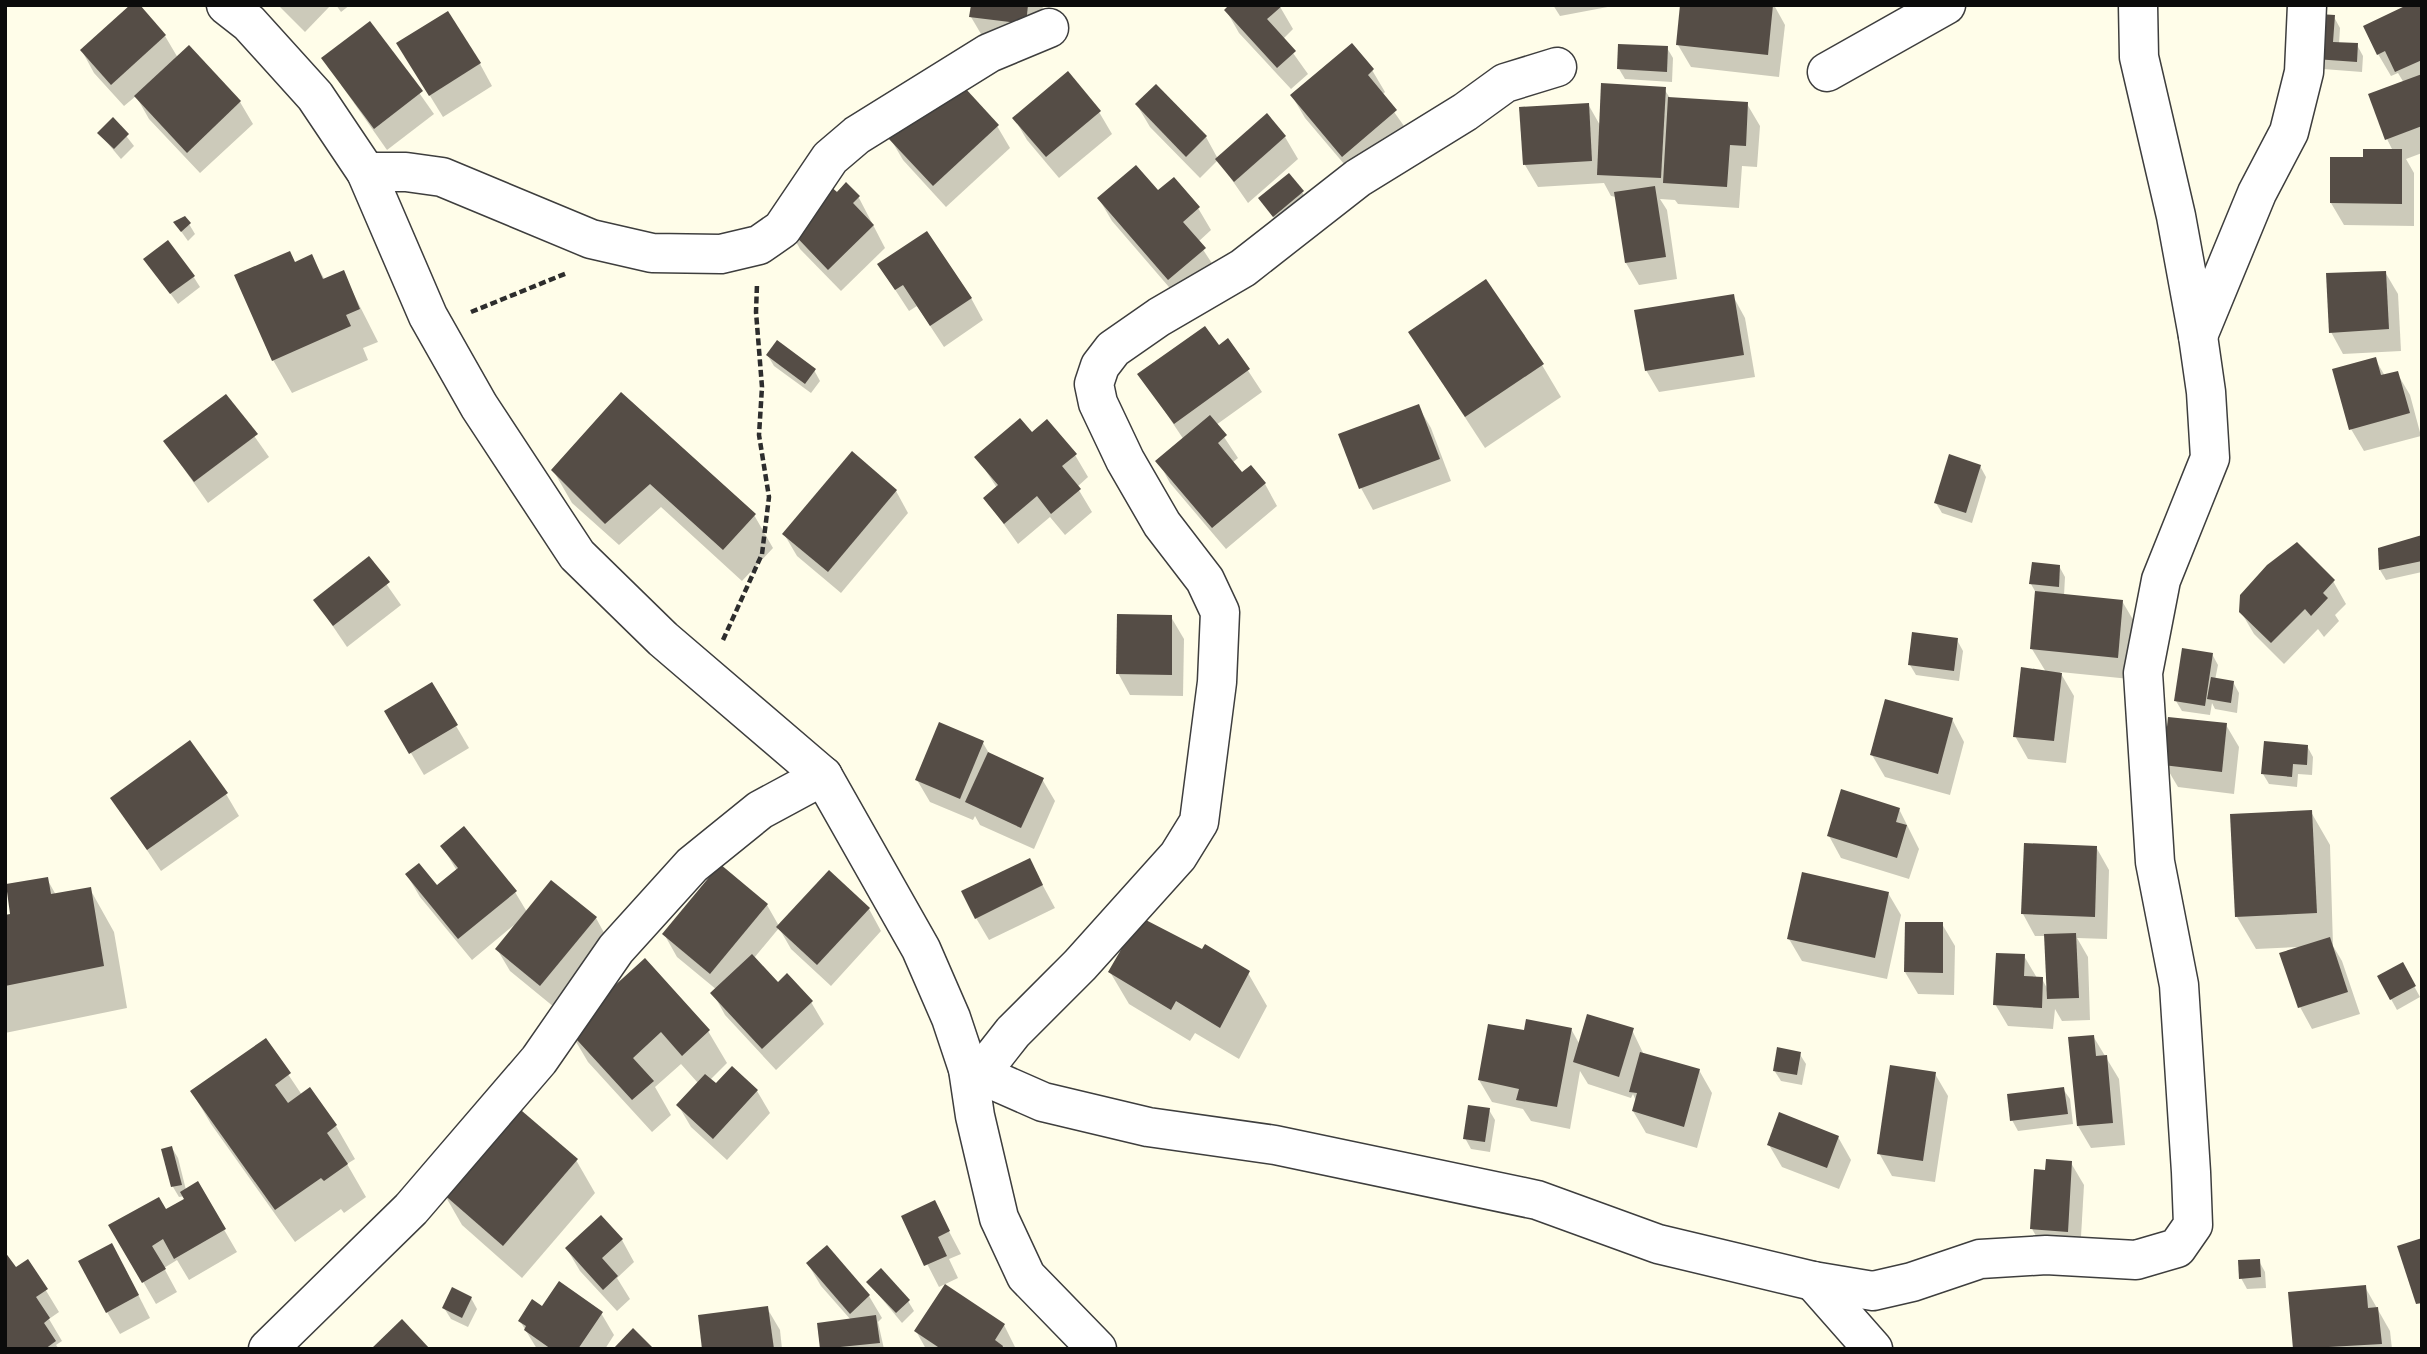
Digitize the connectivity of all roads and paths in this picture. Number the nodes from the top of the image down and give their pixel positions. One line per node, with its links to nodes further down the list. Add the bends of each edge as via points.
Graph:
1 (226, 5): 8 (street, via 249,23 315,96)
2 (2138, 5): 12 (street, via 2139,57)
3 (2307, 5): 12 (street, via 2304,72 2289,132 2257,193)
4 (1943, 6): 7 (street)
5 (1049, 28): 9 (street, via 989,53 857,135 830,158 782,229)
6 (1556, 67): 15 (street, via 1505,83 1358,178 1243,268 1113,349 1100,366 1094,384 1098,403 1125,460 1162,524 1205,580 1220,612 1217,682 1199,822 1178,856 1080,965)
7 (1828, 72)
8 (366, 172): 9 (street, via 442,177 591,239 652,253 721,254); 11 (street)
9 (759, 245): 13 (path, via 759,436 769,497 762,554)
10 (579, 271): 11 (path)
11 (435, 328): 13 (street, via 479,406 577,555)
12 (2198, 336): 16 (street, via 2210,458 2161,580 2143,673 2155,862 2179,985 2193,1225 2177,1248 2136,1260 2046,1255 1980,1258 1873,1291)
13 (706, 676): 14 (street)
14 (823, 776): 15 (street, via 921,949); 18 (street, via 760,810 692,865 616,949 539,1060 411,1209)
15 (974, 1072): 16 (street, via 1043,1102 1148,1127 1275,1145 1537,1200 1658,1244); 19 (street, via 975,1116 999,1218 1026,1276)
16 (1813, 1281): 17 (street)
17 (1858, 1341)
18 (268, 1349)
19 (1097, 1349)

